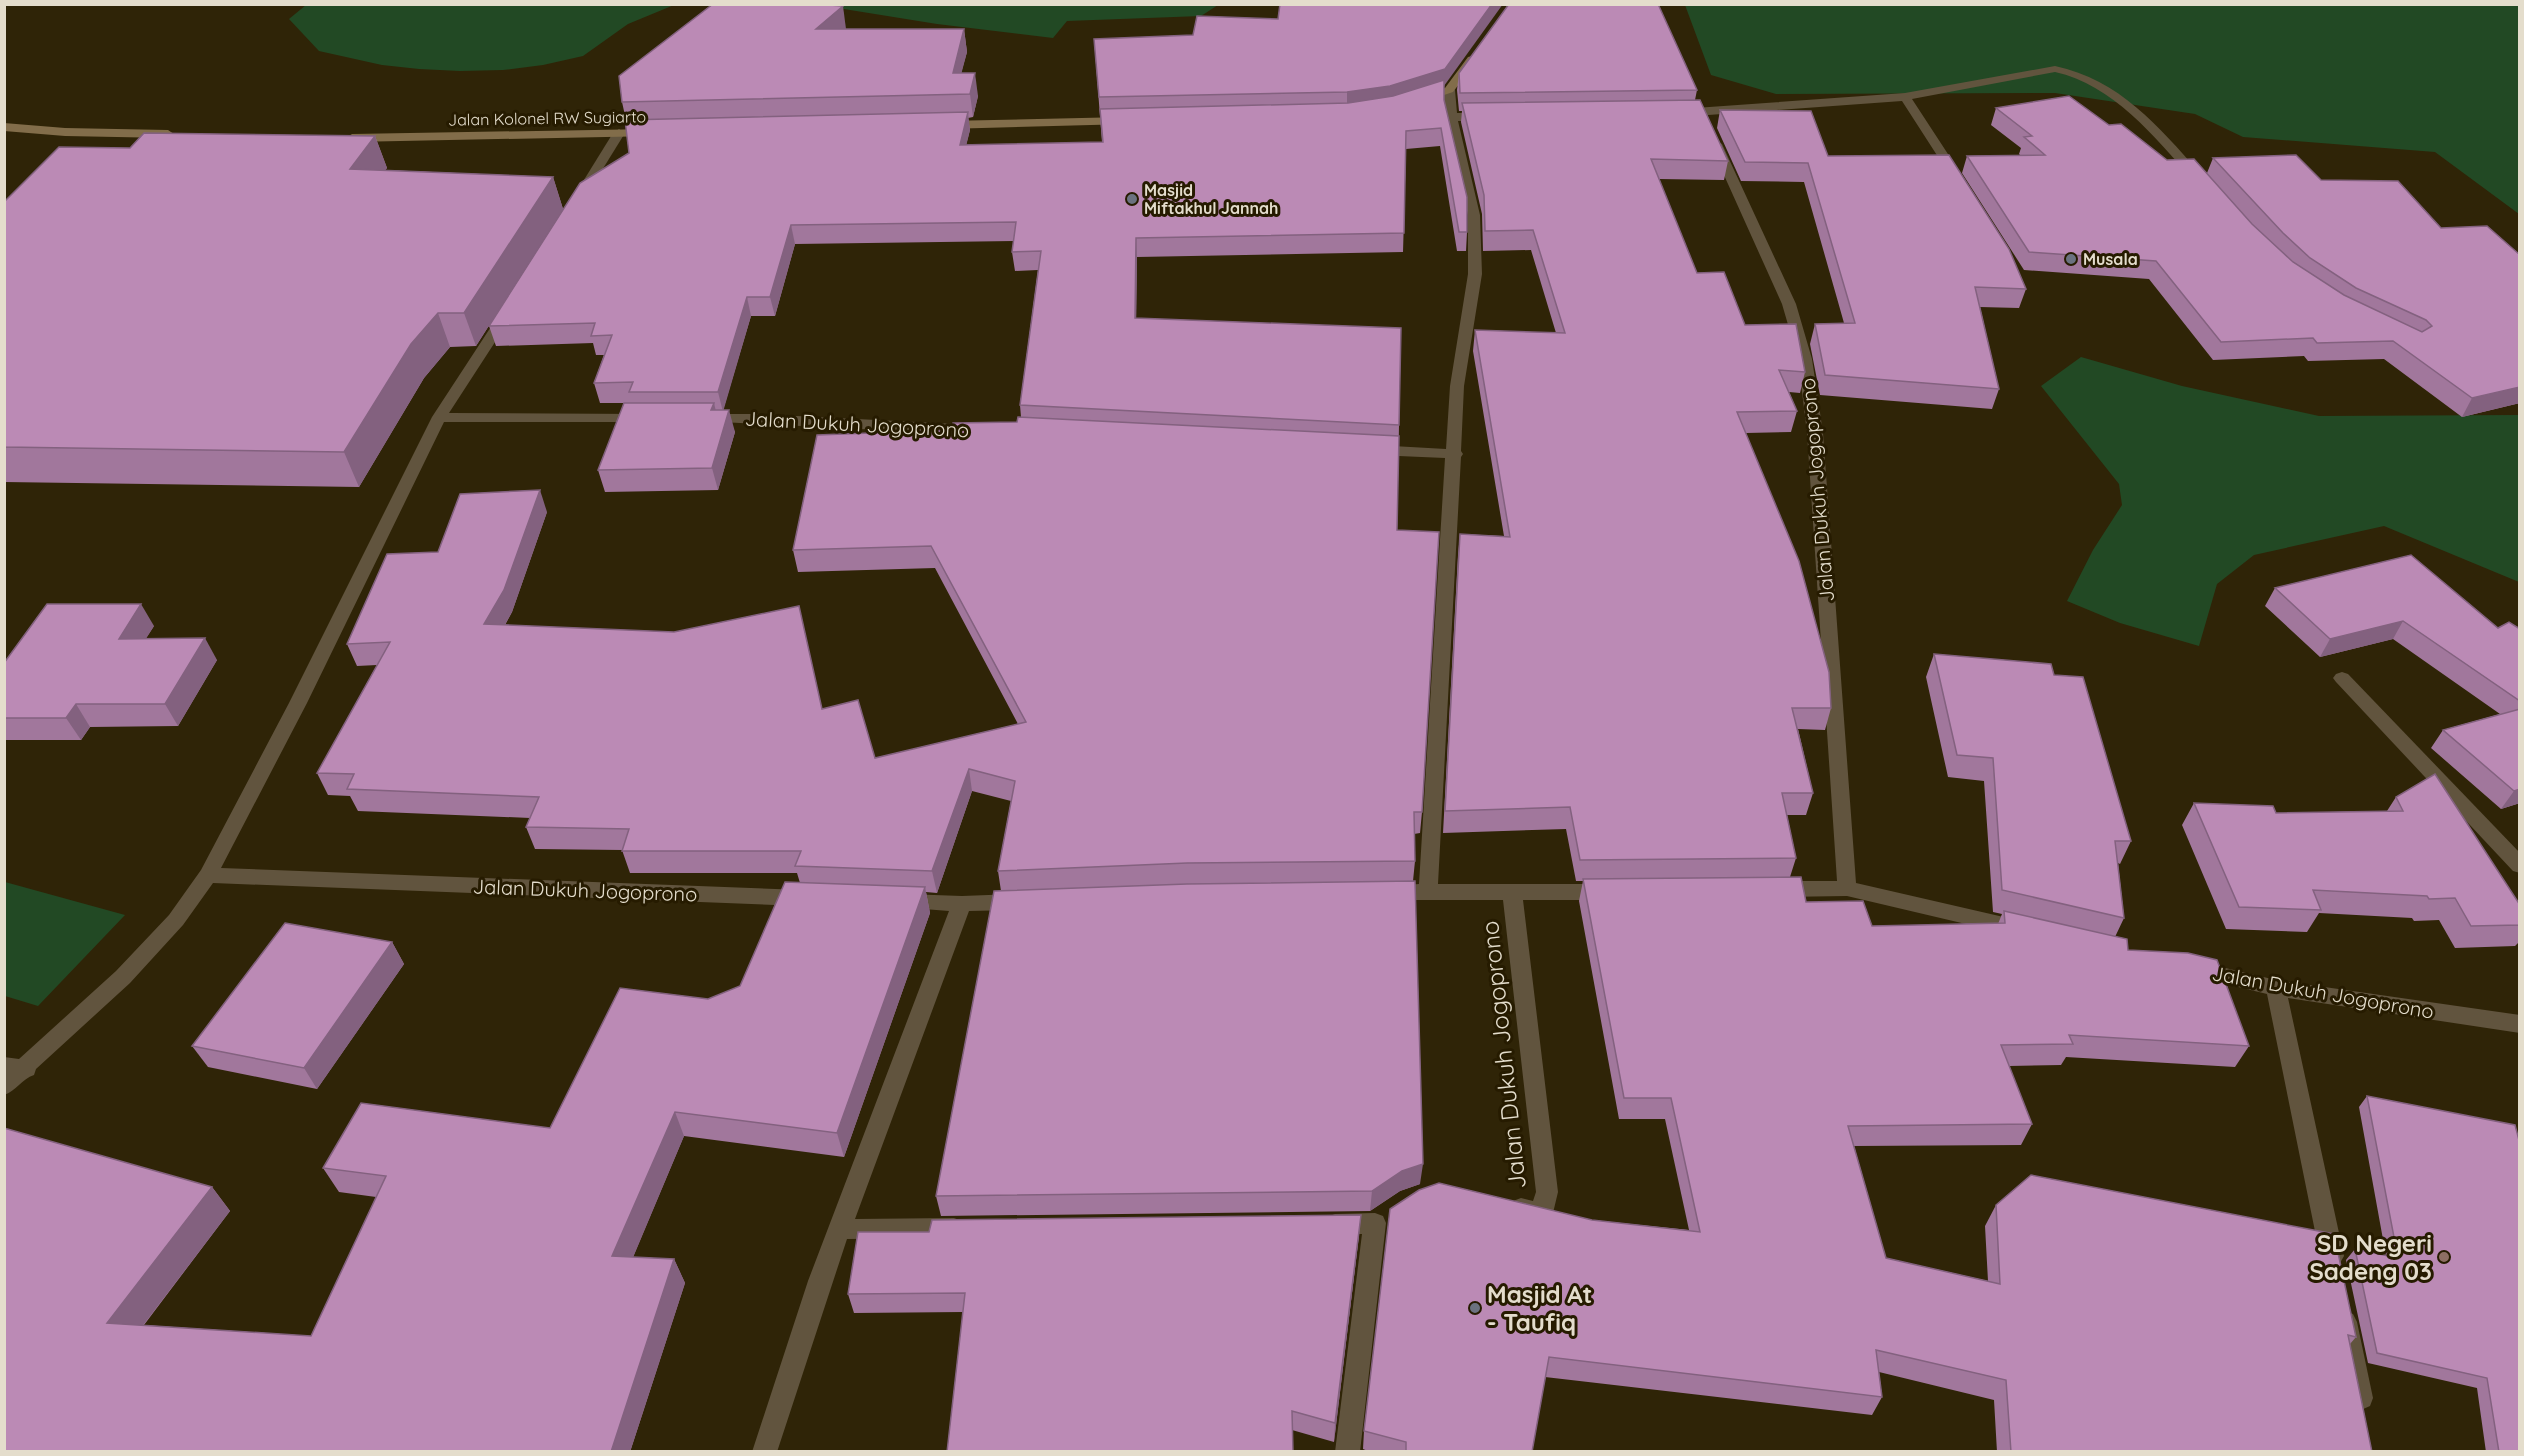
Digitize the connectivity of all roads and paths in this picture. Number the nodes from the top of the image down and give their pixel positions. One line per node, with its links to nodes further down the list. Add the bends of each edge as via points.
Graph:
1 (1477, 52): 2 (main road)
2 (1449, 90): 4 (main road); 7 (street)
3 (1905, 97): 9 (street); 16 (street, via 2066,70 2129,107); 17 (street)
4 (1404, 105)
5 (1666, 113): 9 (street)
6 (1499, 116): 7 (street)
7 (1451, 117): 25 (street, via 1474,216 1475,239 1475,274 1457,386)
8 (1132, 121): 10 (main road)
9 (1707, 123): 29 (street, Jalan Dukuh Jogoprono, via 1789,304 1805,359 1815,433)
10 (929, 126)
11 (4, 127): 14 (main road)
12 (666, 132): 13 (main road, Jalan Kolonel RW Sugiarto)
13 (618, 133): 15 (main road, Jalan Kolonel RW Sugiarto); 18 (street)
14 (176, 134)
15 (341, 138)
16 (2203, 184)
17 (1964, 188)
18 (571, 211)
19 (517, 298): 20 (street)
20 (439, 417): 21 (street); 28 (street)
21 (652, 418)
22 (687, 418): 23 (street, Jalan Dukuh Jogoprono)
23 (995, 431)
24 (1360, 450): 25 (street)
25 (1455, 454): 31 (street)
26 (2342, 678): 27 (street)
27 (2520, 866)
28 (208, 875): 35 (street, Jalan Dukuh Jogoprono); 43 (street, via 176,920 123,977)
29 (1847, 888): 30 (street); 39 (street)
30 (1763, 890)
31 (1428, 891): 32 (street, Jalan Dukuh Jogoprono); 34 (street, Jalan Dukuh Jogoprono)
32 (1371, 892)
33 (1620, 892): 34 (street, Jalan Dukuh Jogoprono)
34 (1512, 893): 45 (street, Jalan Dukuh Jogoprono, via 1547,1192 1545,1206 1536,1212)
35 (819, 899)
36 (890, 901): 38 (street)
37 (1034, 901): 38 (street)
38 (962, 904): 48 (street)
39 (2044, 934)
40 (2183, 966): 41 (street, Jalan Dukuh Jogoprono)
41 (2276, 988): 42 (street, Jalan Dukuh Jogoprono); 49 (street)
42 (2520, 1024)
43 (15, 1068): 44 (street)
44 (4, 1086)
45 (1502, 1203)
46 (1316, 1224): 53 (street, via 1384,1217)
47 (972, 1228): 48 (street)
48 (841, 1229): 52 (street)
49 (2337, 1281)
50 (2342, 1304): 51 (street)
51 (2361, 1398)
52 (764, 1452)
53 (1347, 1452)

